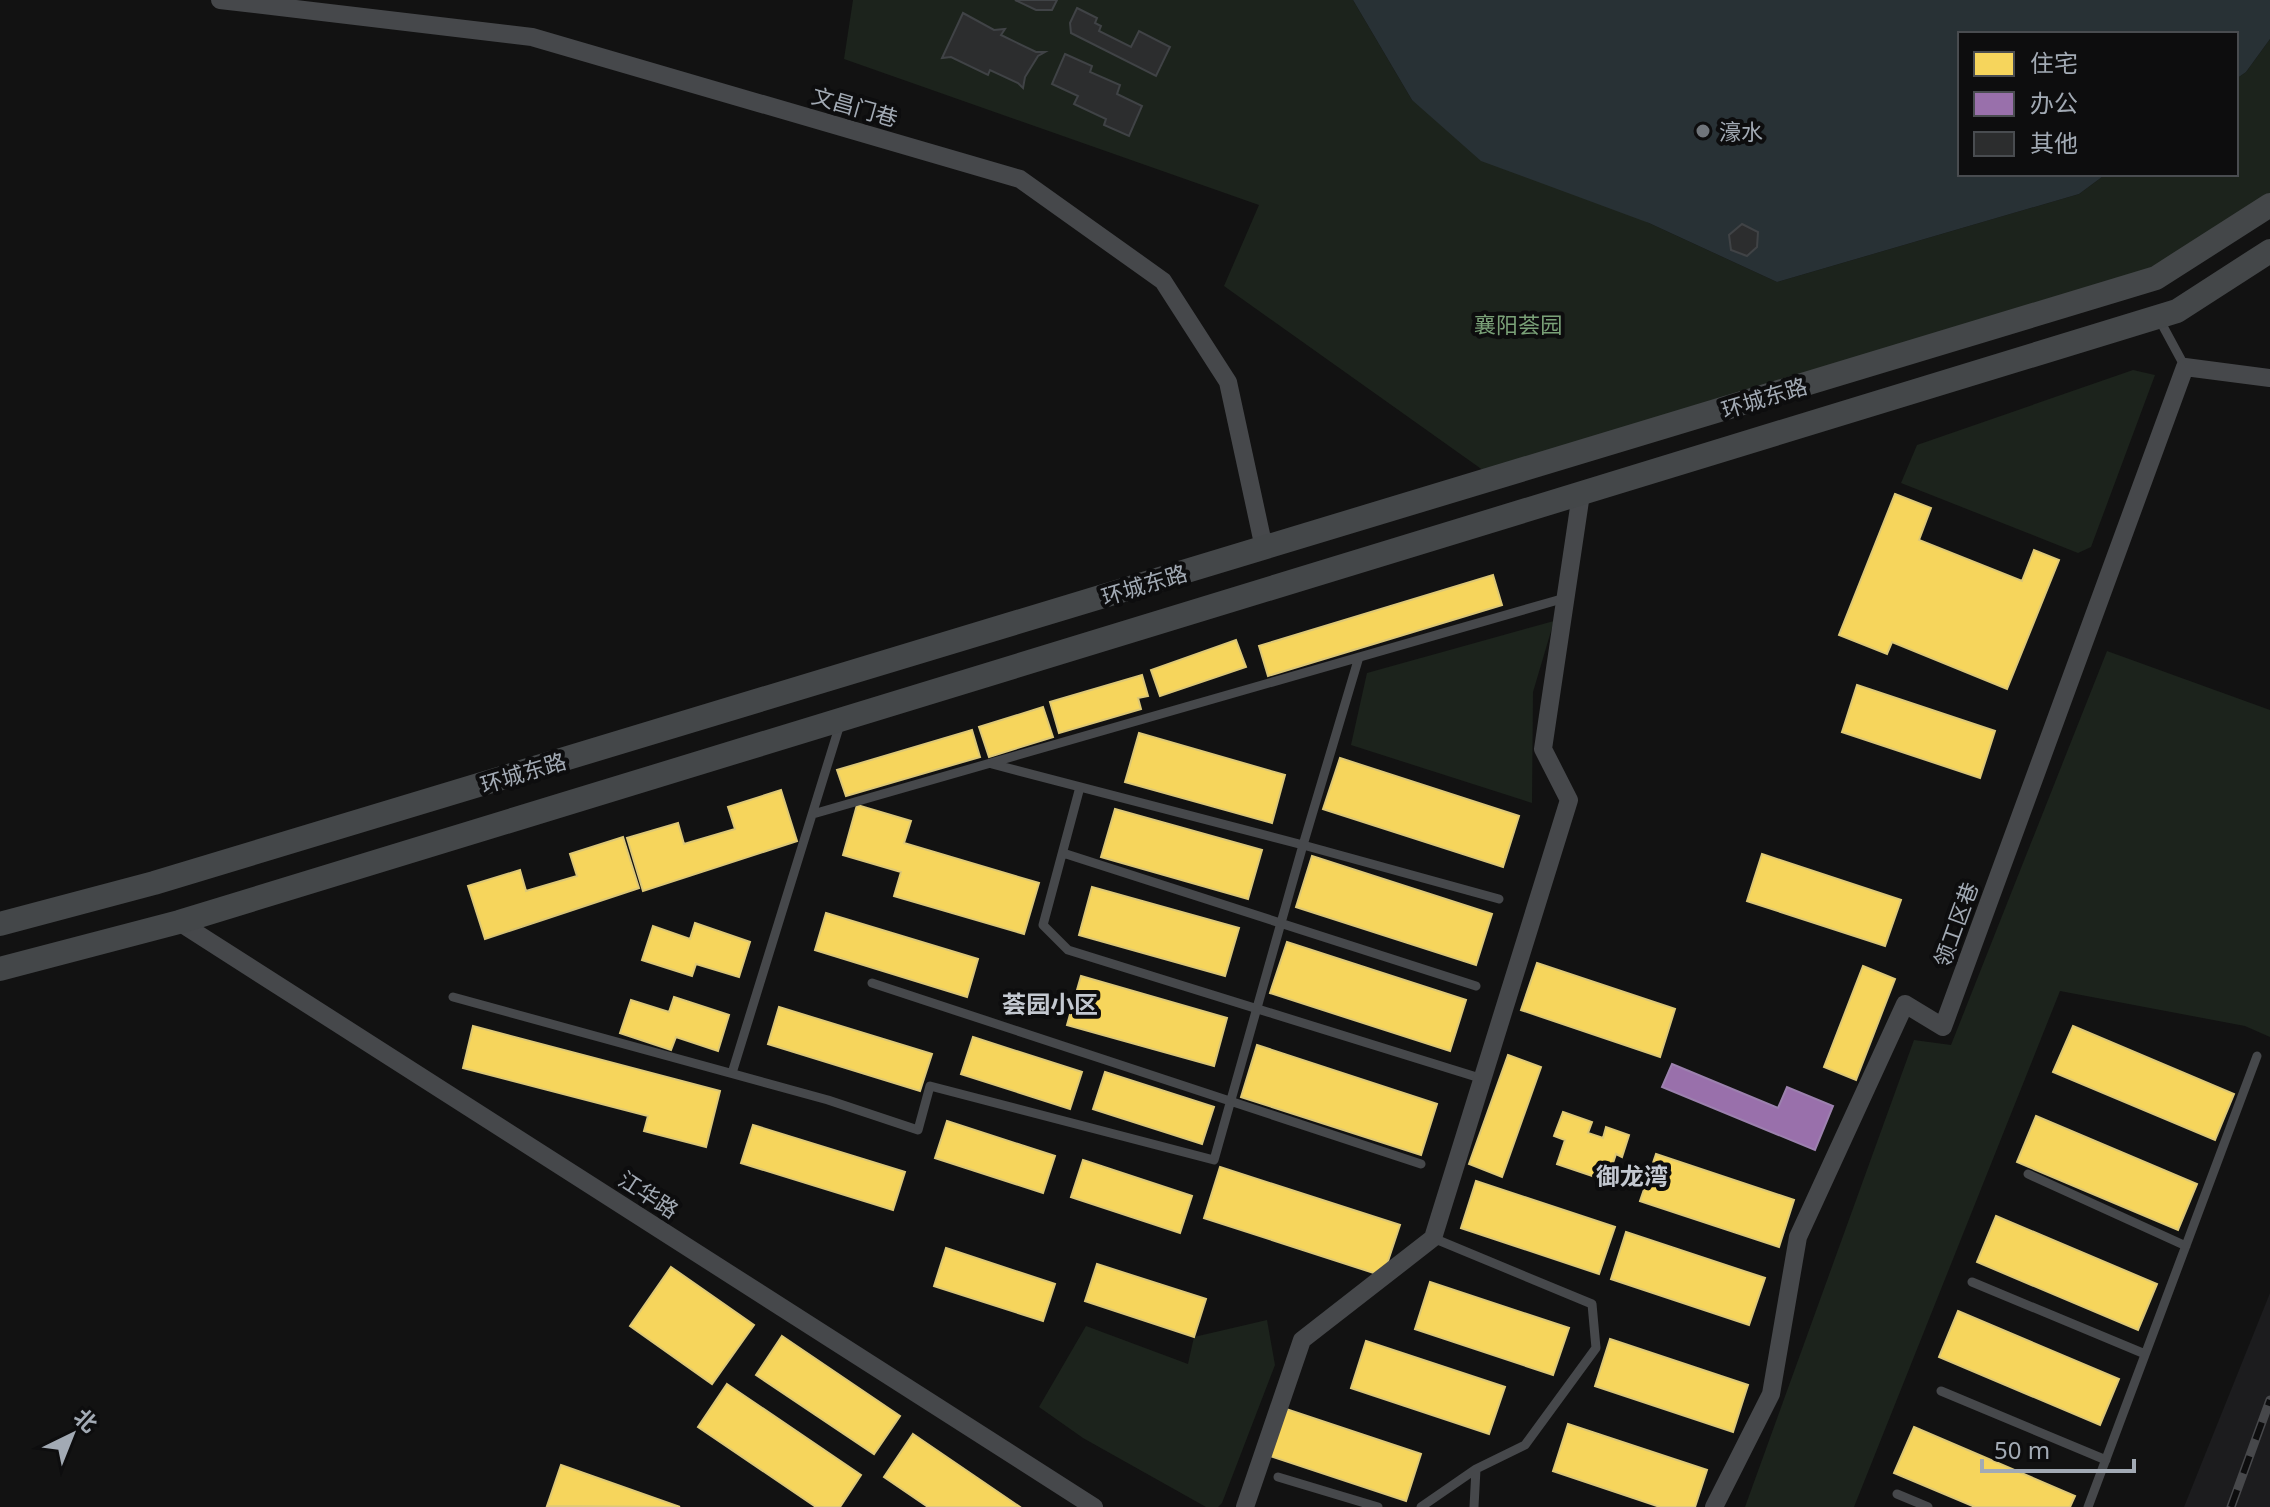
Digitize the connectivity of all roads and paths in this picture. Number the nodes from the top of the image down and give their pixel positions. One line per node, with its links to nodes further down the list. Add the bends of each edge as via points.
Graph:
1 (220, 0): 8 (street, 文昌门巷, via 532,37 1020,179 1163,281 1228,382)
2 (2270, 205): 8 (main road, 环城东路, via 2156,278)
3 (2270, 251): 4 (main road, 环城东路, via 2177,311)
4 (2158, 317): 5 (lane); 7 (main road, 环城东路)
5 (2185, 367): 6 (street); 46 (street, 领工区巷, via 1943,1027 1905,1004 1798,1237 1771,1394)
6 (2270, 378)
7 (1581, 494): 9 (street); 11 (main road, 环城东路)
8 (1264, 548): 20 (main road, 环城东路, via 154,883)
9 (1565, 598): 10 (lane); 28 (street, via 1543,749 1569,800)
10 (1359, 657): 12 (lane); 15 (lane)
11 (842, 719): 14 (lane); 18 (main road, 环城东路)
12 (989, 763): 13 (lane); 14 (lane)
13 (1080, 787): 15 (lane); 16 (lane)
14 (813, 814): 27 (lane)
15 (1303, 845): 17 (lane); 19 (lane)
16 (1063, 853): 19 (lane); 25 (lane, via 1043,925 1068,950)
17 (1499, 899)
18 (179, 922): 21 (main road, 环城东路); 41 (street, 江华路)
19 (1281, 923): 23 (lane); 25 (lane)
20 (0, 924)
21 (0, 969)
22 (872, 983): 29 (lane)
23 (1476, 986)
24 (453, 997): 27 (lane)
25 (1257, 1009): 28 (lane); 29 (lane)
26 (2257, 1056): 33 (lane)
27 (732, 1073): 29 (lane, via 918,1130 930,1086 1214,1160)
28 (1483, 1079): 32 (street)
29 (1231, 1101): 30 (lane)
30 (1421, 1164)
31 (2028, 1174): 33 (lane)
32 (1433, 1238): 38 (lane, via 1592,1304 1596,1348 1525,1445); 42 (street, via 1302,1340)
33 (2186, 1246): 35 (lane)
34 (1972, 1282): 35 (lane)
35 (2145, 1354): 37 (lane)
36 (1941, 1391): 37 (lane)
37 (2106, 1460): 48 (lane)
38 (1476, 1469): 44 (lane); 45 (lane)
39 (1278, 1477): 43 (lane)
40 (1897, 1494): 47 (lane)
41 (1094, 1507)
42 (1245, 1507)
43 (1378, 1507)
44 (1421, 1507)
45 (1474, 1507)
46 (1714, 1507)
47 (1928, 1507)
48 (2088, 1507)

